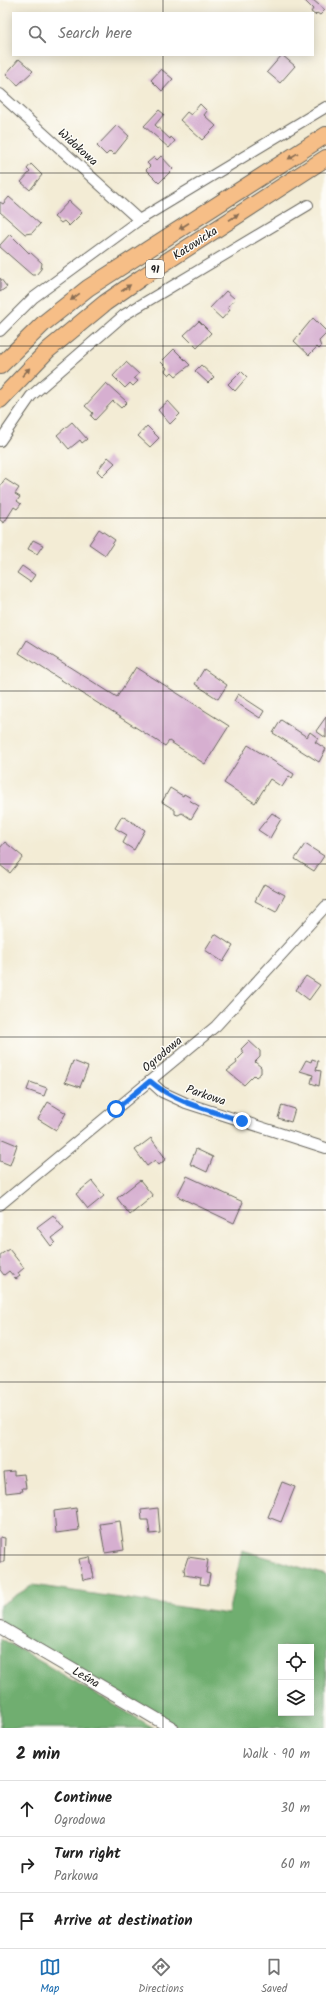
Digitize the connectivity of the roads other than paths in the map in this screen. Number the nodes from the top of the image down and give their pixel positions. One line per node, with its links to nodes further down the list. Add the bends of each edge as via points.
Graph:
1 (0, 94): 6 (street, Widokowa)
2 (326, 107): 6 (street)
3 (326, 135): 8 (main road, Katowicka / 91, one-way to 8, via 88,288 53,315)
4 (326, 158): 9 (main road, Katowicka / 91, one-way to 4, via 48,350 105,303)
5 (308, 204): 10 (street, via 124,315 31,396)
6 (139, 220): 7 (street, via 33,298)
7 (0, 330)
8 (0, 366)
9 (0, 400)
10 (0, 441)
11 (326, 906): 12 (street, Ogrodowa, via 216,1026)
12 (150, 1081): 13 (street, Parkowa, via 162,1092 186,1103); 14 (street, Ogrodowa)
13 (326, 1148)
14 (0, 1205)
15 (0, 1627): 16 (street, Leśna)
16 (172, 1728)

